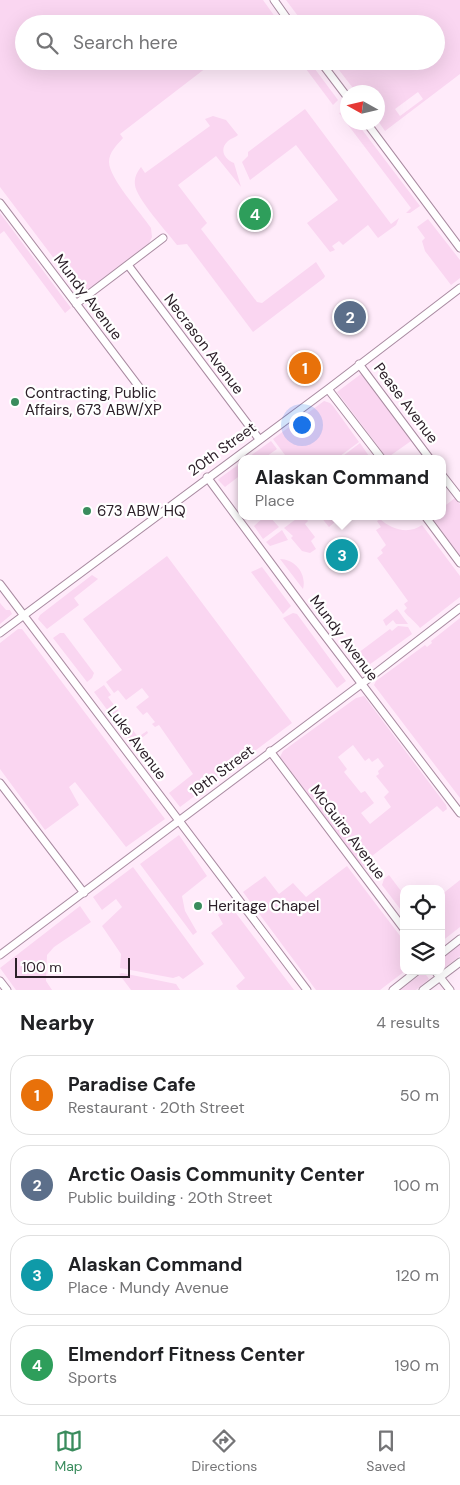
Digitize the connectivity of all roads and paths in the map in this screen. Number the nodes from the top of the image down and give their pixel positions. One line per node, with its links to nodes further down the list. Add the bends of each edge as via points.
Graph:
1 (274, 0): 2 (street)
2 (285, 15)
3 (327, 70): 4 (street)
4 (340, 87)
5 (372, 130): 8 (street)
6 (0, 203): 11 (street, Mundy Avenue)
7 (163, 238): 9 (street)
8 (460, 248)
9 (128, 265): 11 (street); 15 (street, Necrason Avenue)
10 (460, 288): 12 (street, 20th Street)
11 (76, 304): 14 (street, Mundy Avenue)
12 (359, 364): 13 (street, 20th Street); 17 (street, Pease Avenue)
13 (328, 389): 15 (street, 20th Street); 16 (street)
14 (155, 408)
15 (259, 439): 18 (street, 20th Street)
16 (379, 455)
17 (427, 455)
18 (207, 477): 21 (street, Mundy Avenue); 27 (street, 20th Street)
19 (446, 480): 20 (street)
20 (460, 498)
21 (238, 519)
22 (239, 520): 29 (street, Mundy Avenue)
23 (428, 520): 24 (street)
24 (460, 563)
25 (0, 584): 27 (street, Luke Avenue)
26 (460, 608): 29 (street, 19th Street)
27 (23, 616): 28 (street, 20th Street); 33 (street, Luke Avenue)
28 (0, 633)
29 (361, 684): 30 (street, 19th Street); 32 (street, Mundy Avenue)
30 (270, 751): 33 (street, 19th Street); 35 (street, McGuire Avenue)
31 (0, 783): 34 (street)
32 (460, 813)
33 (179, 821): 34 (street, 19th Street); 46 (street, Luke Avenue)
34 (84, 893): 38 (street, 19th Street)
35 (400, 924)
36 (460, 939): 37 (street)
37 (445, 951)
38 (0, 955)
39 (460, 962): 40 (street)
40 (445, 970)
41 (413, 975): 47 (street)
42 (436, 975): 48 (street)
43 (438, 975): 49 (street)
44 (0, 981): 45 (street)
45 (7, 990)
46 (307, 990)
47 (392, 990)
48 (423, 990)
49 (450, 990)

